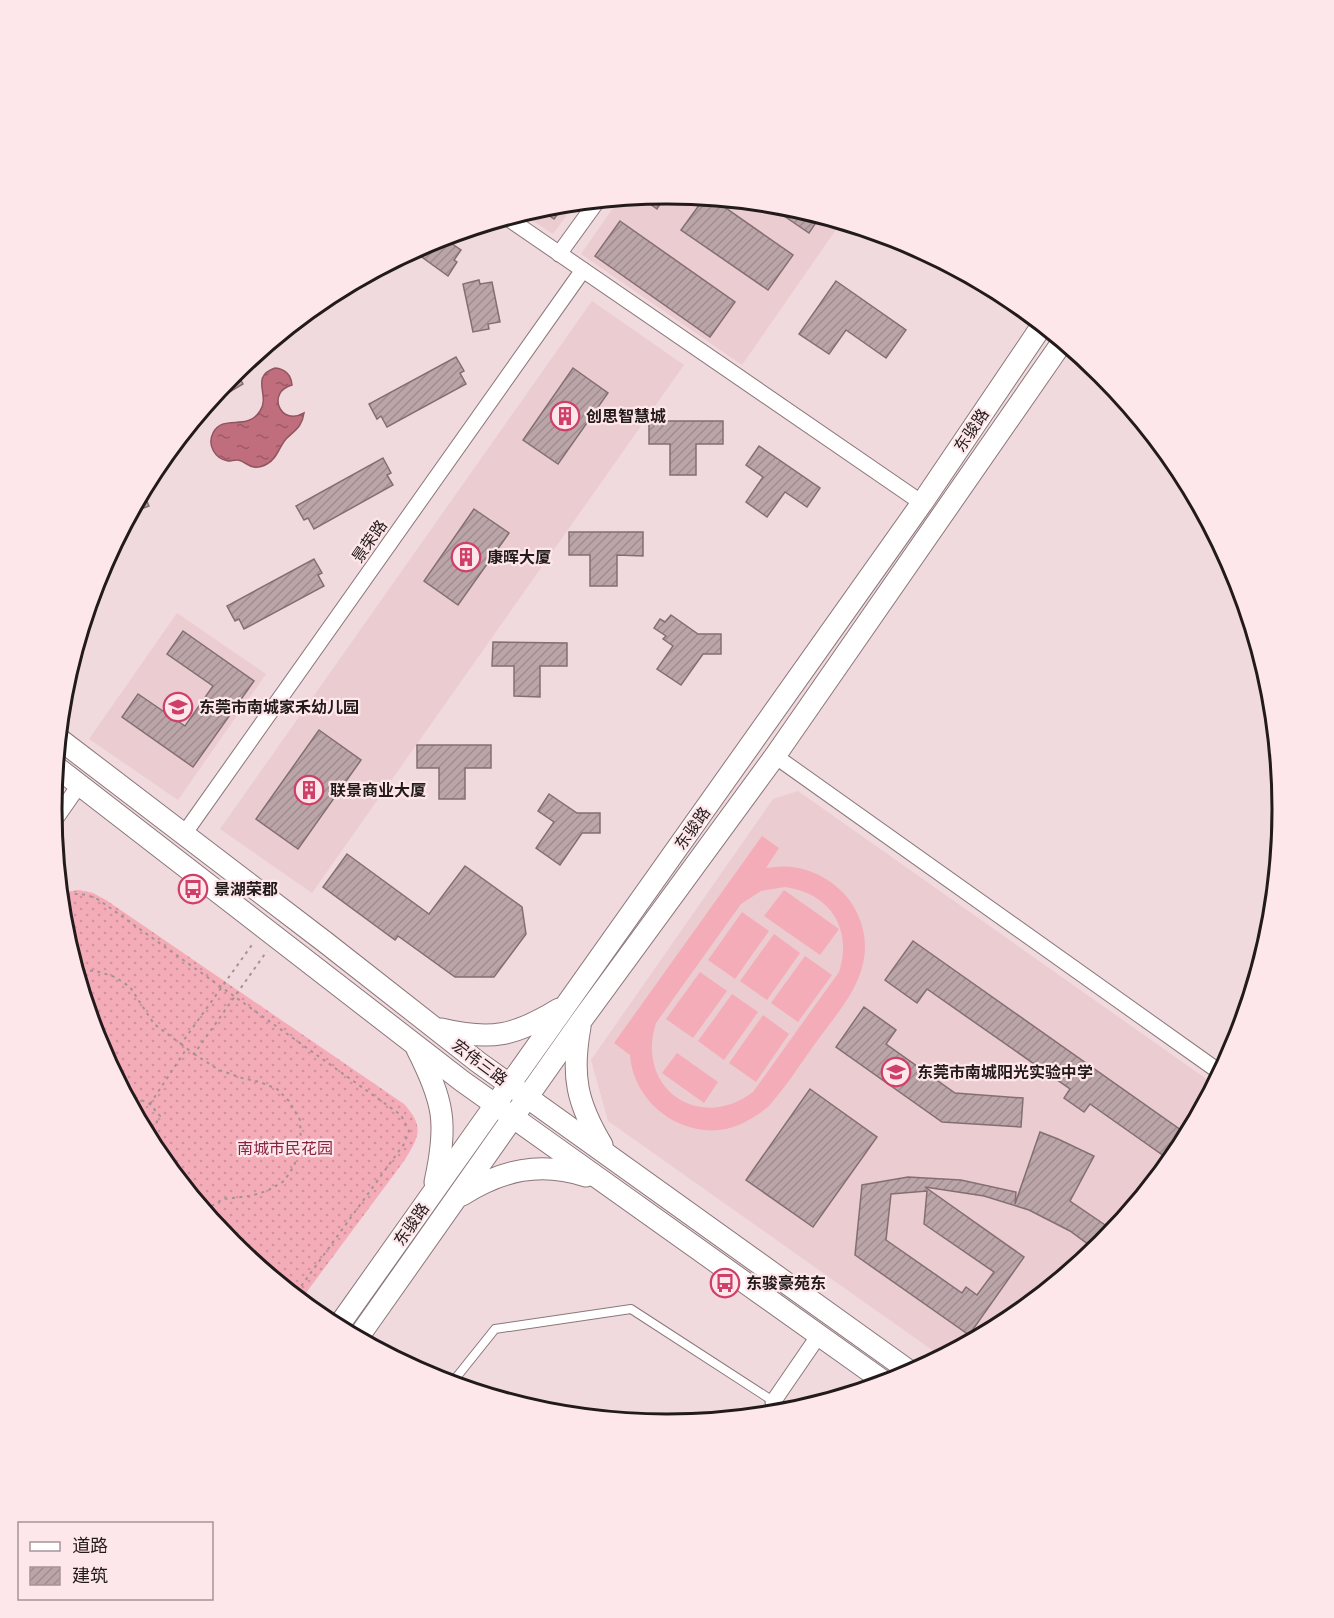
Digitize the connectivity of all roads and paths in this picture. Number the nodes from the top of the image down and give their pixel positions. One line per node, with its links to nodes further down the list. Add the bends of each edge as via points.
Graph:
1 (592, 209): 3 (street)
2 (515, 223): 3 (street)
3 (559, 254): 4 (street)
4 (583, 270): 7 (street); 13 (street, 景荣路)
5 (1038, 331): 7 (street, 东骏路)
6 (1058, 348): 9 (street, 东骏路)
7 (922, 503): 19 (street, 东骏路)
8 (66, 744): 13 (street, 宏伟三路)
9 (775, 756): 20 (street, 东骏路); 26 (street)
10 (63, 772): 11 (street, 宏伟三路)
11 (80, 784): 12 (street); 15 (street, 宏伟三路)
12 (62, 810)
13 (184, 834): 21 (street, 宏伟三路)
14 (68, 894): 17 (path, via 87,894 99,900)
15 (271, 932): 17 (path); 18 (path); 22 (street, 宏伟三路)
16 (83, 970): 23 (path, via 115,977 130,987 154,1024)
17 (222, 986): 18 (path); 23 (path)
18 (236, 995): 25 (path); 39 (path, via 401,1115 409,1131 404,1144)
19 (565, 1006): 21 (street, via 515,1032 463,1035); 27 (street, 东骏路)
20 (581, 1021): 28 (street, 东骏路); 34 (street, via 576,1050 577,1085 586,1119)
21 (434, 1028): 27 (street, 宏伟三路)
22 (414, 1043): 31 (street, 宏伟三路); 36 (street, via 439,1098 443,1129)
23 (182, 1044): 24 (path)
24 (187, 1048): 25 (path); 30 (path)
25 (194, 1054): 38 (path, via 219,1070 277,1089 300,1120 301,1144 294,1167 284,1181 267,1191 223,1199)
26 (1214, 1067)
27 (510, 1084): 28 (street, 宏伟三路); 31 (street, 东骏路)
28 (528, 1097): 32 (street, 东骏路); 34 (street, 宏伟三路)
29 (136, 1099): 30 (path)
30 (150, 1104): 33 (path, via 160,1116)
31 (495, 1105): 32 (street, 宏伟三路); 36 (street, 东骏路)
32 (513, 1118): 35 (street, 宏伟三路); 37 (street, 东骏路)
33 (153, 1128)
34 (607, 1154): 43 (street, 宏伟三路)
35 (599, 1180): 37 (street, via 543,1168 484,1181); 42 (street, 宏伟三路)
36 (433, 1192): 40 (street, 东骏路)
37 (456, 1198): 41 (street, 东骏路)
38 (211, 1207)
39 (299, 1289)
40 (343, 1320)
41 (362, 1332)
42 (819, 1335): 45 (street, 宏伟三路); 46 (street)
43 (903, 1366)
44 (457, 1376): 46 (lane, via 495,1329 631,1309)
45 (877, 1376)
46 (773, 1402): 47 (lane)
47 (777, 1404)

